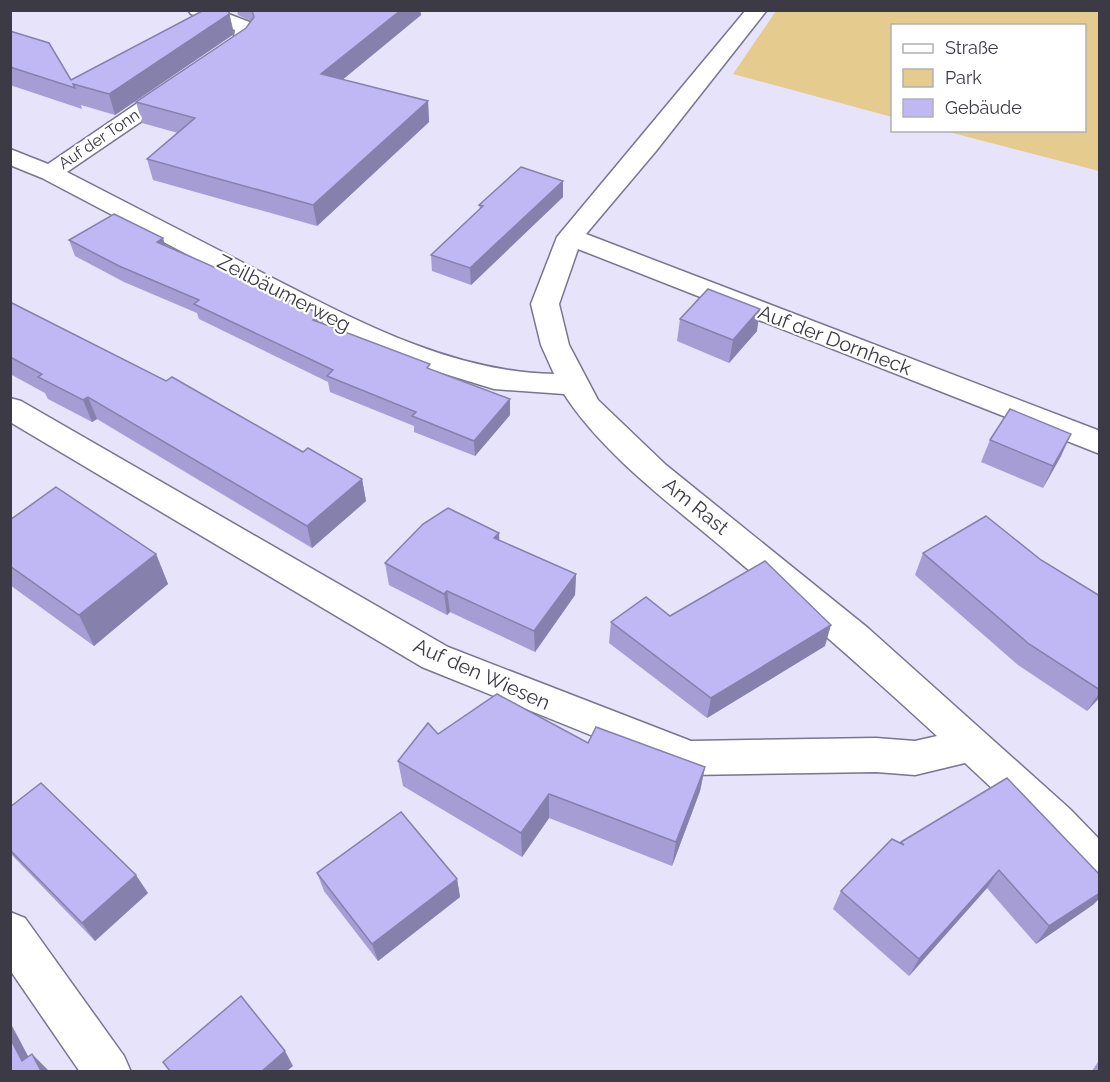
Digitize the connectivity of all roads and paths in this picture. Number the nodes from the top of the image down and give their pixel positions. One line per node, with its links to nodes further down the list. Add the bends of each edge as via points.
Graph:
1 (198, 10): 4 (street, Auf der Tonn, via 246,27 246,35)
2 (756, 10): 5 (street, Am Rast)
3 (10, 156): 4 (street, Zeilbäumerweg)
4 (50, 173): 6 (street, Zeilbäumerweg, via 337,322 416,355 494,379)
5 (570, 237): 6 (street, Am Rast, via 545,304 555,345); 8 (street, Auf der Dornheck)
6 (573, 384): 9 (street, Am Rast, via 588,407 655,473 855,638)
7 (10, 408): 9 (street, Auf den Wiesen, via 435,657 690,758 915,758)
8 (1100, 443)
9 (970, 745): 10 (street, Am Rast, via 1056,822)
10 (1100, 870)
11 (10, 933): 12 (street)
12 (108, 1071)

